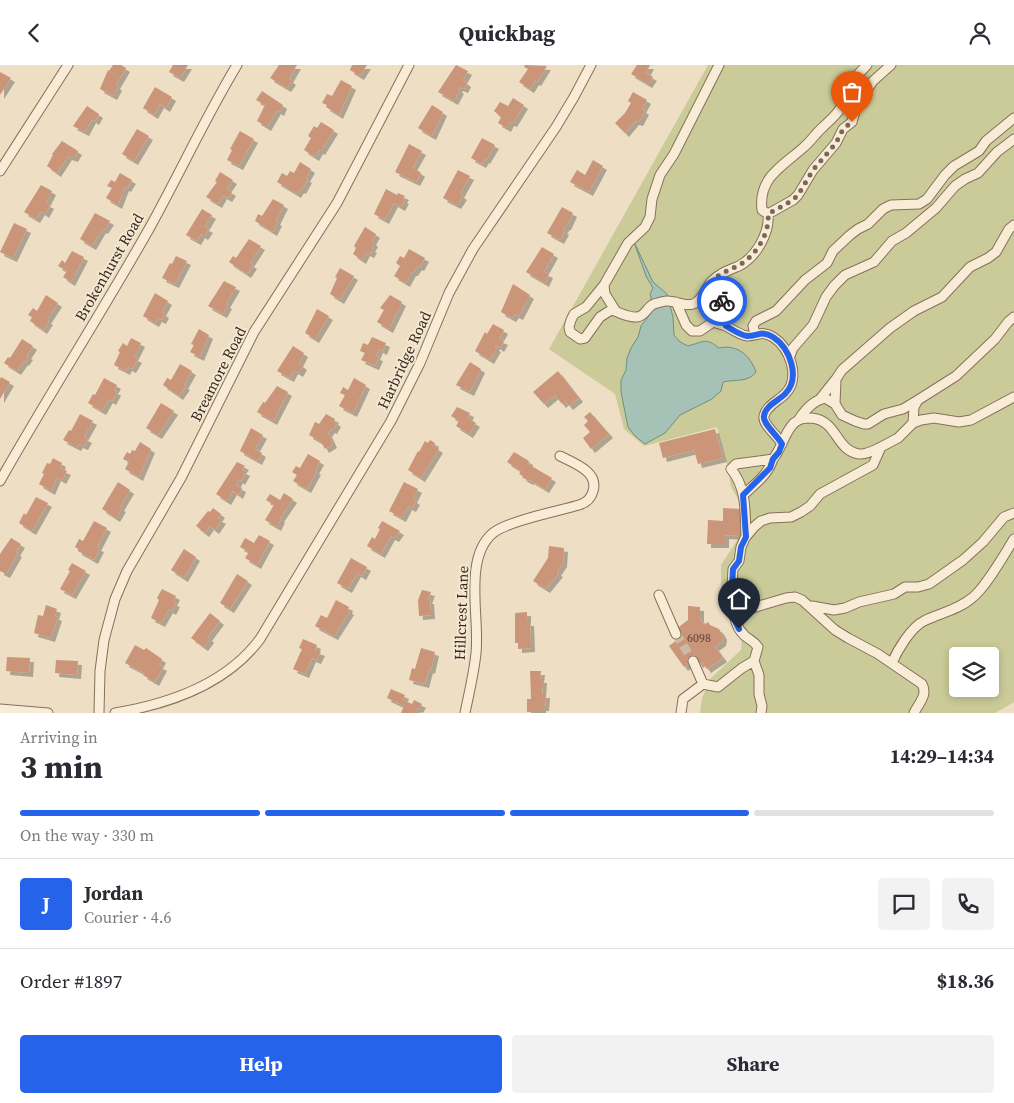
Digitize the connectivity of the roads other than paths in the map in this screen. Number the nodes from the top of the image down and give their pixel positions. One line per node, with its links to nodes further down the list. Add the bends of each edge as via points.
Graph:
1 (68, 65): 10 (street)
2 (237, 65): 32 (street, Brokenhurst Road, via 145,235)
3 (409, 65): 47 (street, Breamore Road, via 337,203 254,332 181,479 127,571 115,599 104,640)
4 (591, 65): 48 (street, Harbridge Road, via 556,127 473,249 449,293 412,381 378,444 266,631 237,664 204,685 151,706)
5 (719, 65): 13 (street, via 660,175 650,217 628,243)
6 (867, 65): 11 (street, via 853,79 842,107 804,147 787,159 764,187 760,198 762,210)
7 (891, 65): 11 (street, via 873,81 857,105 852,122 843,129 798,195)
8 (1014, 118): 19 (street, via 978,151 950,170 919,205 891,205 858,229 776,311 756,321 753,326)
9 (1014, 139): 20 (street, via 978,173 965,179 936,208 892,241 874,262 845,275 826,297 813,325)
10 (0, 171)
11 (768, 214): 14 (street, via 768,227 757,249 749,259 718,276)
12 (1014, 225): 21 (street, via 996,252 970,267 942,297 890,328)
13 (604, 285): 16 (street, via 605,294); 16 (street, via 586,307 574,314 570,332 580,339 585,338 600,317)
14 (711, 289): 15 (street, via 695,304); 18 (street, via 722,301)
15 (673, 302): 16 (street, via 650,306 639,317); 18 (street, via 692,331 700,331 713,323)
16 (615, 311)
17 (1014, 317): 24 (street, via 956,376)
18 (726, 326): 19 (street, via 737,333)
19 (755, 334): 20 (street, via 772,336 787,349)
20 (790, 357): 28 (street, via 790,386 763,417)
21 (836, 379): 23 (street); 25 (street)
22 (1014, 397): 27 (street, via 971,420 959,422 934,418)
23 (820, 399): 25 (street); 26 (street)
24 (918, 400): 25 (street, via 868,424 842,415); 27 (street)
25 (835, 404)
26 (800, 419): 28 (street, via 786,433); 29 (street, via 825,421 843,445 856,453 862,455)
27 (913, 423): 29 (street, via 898,438)
28 (782, 444): 31 (street)
29 (881, 447): 35 (street, via 872,465 820,495 802,513 761,521)
30 (560, 456): 49 (street, Hillcrest Lane, via 590,474 593,492 579,505 503,527 487,538 475,571 476,653)
31 (773, 459): 33 (street, via 767,472); 33 (street, via 736,464 732,469)
32 (0, 481)
33 (743, 495): 35 (street)
34 (1014, 513): 38 (street, via 1004,517 963,560 929,584 905,587 894,594 845,608)
35 (746, 537): 39 (street, via 739,561 733,569)
36 (1014, 539): 43 (street, via 980,591 958,607 923,621)
37 (659, 595): 40 (street)
38 (811, 606): 39 (street, via 795,597 749,609); 43 (street, via 842,634)
39 (733, 609): 42 (street, via 739,629 758,647)
40 (676, 633)
41 (693, 661): 44 (street)
42 (754, 661): 44 (street, via 718,687); 51 (street, via 759,675)
43 (892, 663): 52 (street, via 925,689)
44 (702, 684): 50 (street, via 683,699)
45 (0, 709): 46 (street)
46 (48, 713)
47 (98, 713)
48 (115, 713)
49 (466, 713)
50 (682, 713)
51 (761, 713)
52 (914, 713)

